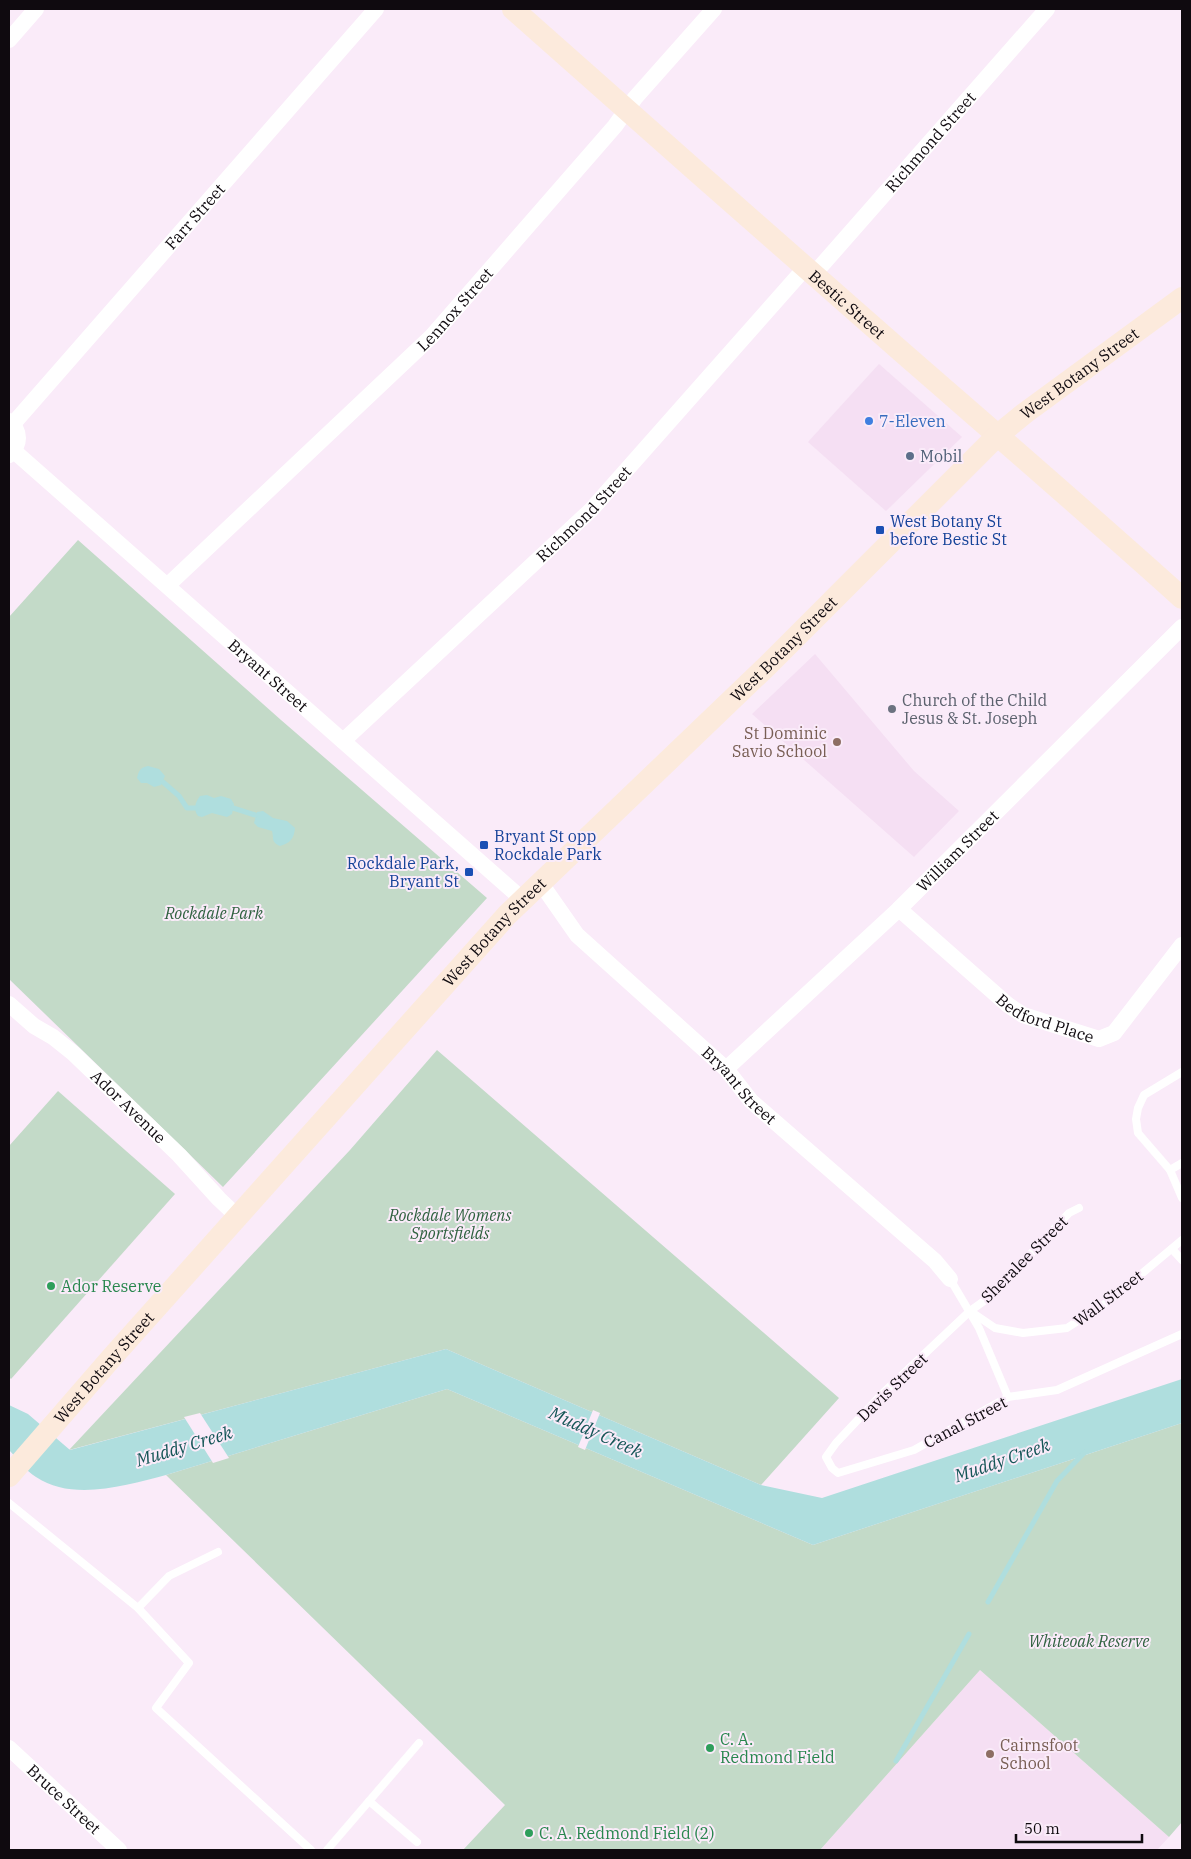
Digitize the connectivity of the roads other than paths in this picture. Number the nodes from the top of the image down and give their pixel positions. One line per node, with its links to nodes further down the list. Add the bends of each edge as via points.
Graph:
1 (36, 9): 6 (street)
2 (376, 9): 10 (street, Farr Street)
3 (514, 9): 7 (main road, Bestic Street)
4 (714, 9): 7 (street, Lennox Street)
5 (1047, 9): 8 (street, Richmond Street)
6 (9, 40)
7 (626, 110): 8 (main road, Bestic Street); 13 (street, Lennox Street, via 432,336)
8 (810, 271): 11 (main road, Bestic Street); 16 (street, Richmond Street, via 591,510)
9 (1182, 298): 11 (main road, West Botany Street)
10 (11, 422): 12 (street, via 18,440)
11 (998, 435): 14 (main road, Bestic Street); 17 (main road, West Botany Street, via 767,666)
12 (11, 453): 13 (street, Bryant Street)
13 (168, 585): 16 (street, Bryant Street)
14 (1182, 598)
15 (1182, 627): 19 (street, William Street)
16 (343, 741): 18 (street, Bryant Street)
17 (540, 882): 18 (main road, West Botany Street); 22 (street, Bryant Street, via 577,935)
18 (522, 899): 28 (main road, West Botany Street)
19 (900, 909): 20 (street, Bedford Place, via 1008,1006 1023,1015 1099,1039 1114,1033); 22 (street, William Street)
20 (1182, 946)
21 (9, 1004): 28 (street, Ador Avenue, via 73,1053)
22 (726, 1069): 32 (street, Bryant Street, via 751,1101 936,1261)
23 (1182, 1072): 25 (lane, via 1144,1095 1136,1119 1138,1133)
24 (1182, 1163): 25 (lane)
25 (1170, 1170): 26 (lane)
26 (1182, 1198)
27 (1079, 1208): 33 (lane, Sheralee Street, via 1069,1213 991,1296)
28 (238, 1217): 37 (main road, West Botany Street)
29 (1182, 1240): 30 (lane, Wall Street)
30 (1172, 1249): 31 (lane); 33 (lane, Wall Street, via 1109,1301 1068,1328 1023,1334 995,1328)
31 (1182, 1260)
32 (950, 1279): 33 (lane)
33 (970, 1311): 35 (lane); 36 (lane, Davis Street, via 836,1442 826,1457)
34 (1182, 1334): 35 (lane, Canal Street, via 1056,1390)
35 (1008, 1397): 36 (lane, Canal Street, via 914,1450 838,1473)
36 (832, 1468)
37 (9, 1476)
38 (9, 1503): 40 (lane)
39 (218, 1552): 40 (lane, via 170,1576)
40 (138, 1608): 46 (lane, via 189,1663 156,1708)
41 (419, 1743): 43 (lane)
42 (9, 1748): 45 (street, Bruce Street)
43 (369, 1800): 44 (lane); 47 (lane)
44 (417, 1842)
45 (119, 1850)
46 (311, 1850)
47 (327, 1850)

